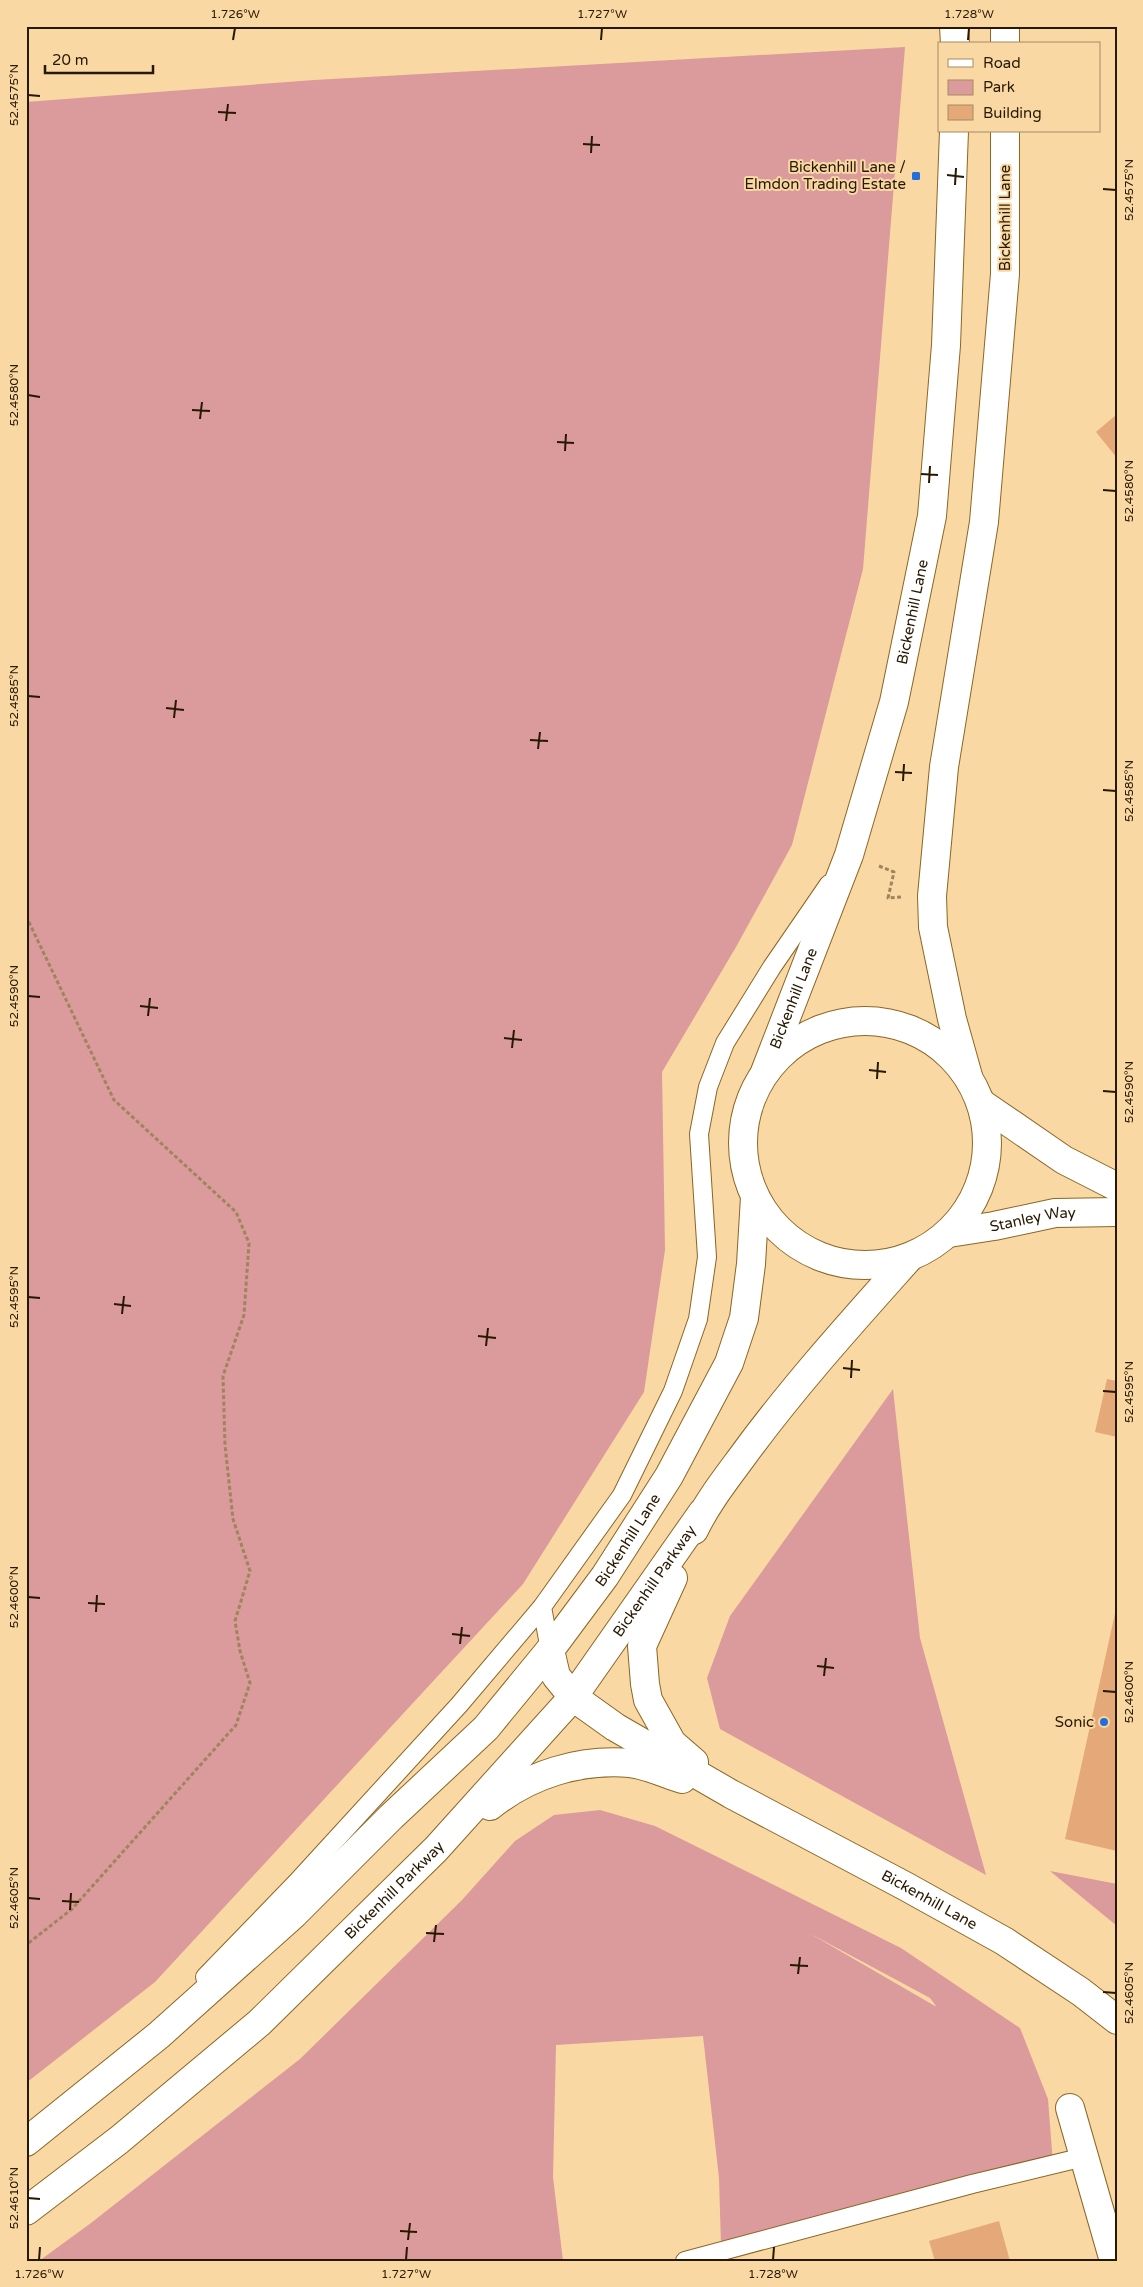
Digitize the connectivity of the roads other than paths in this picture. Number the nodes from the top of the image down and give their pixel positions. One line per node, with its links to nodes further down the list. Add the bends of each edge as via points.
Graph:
1 (954, 26): 2 (main road)
2 (954, 42)
3 (954, 132): 5 (main road, Bickenhill Lane, via 946,345 932,516 894,702)
4 (1005, 132): 7 (main road, Bickenhill Lane, via 1005,274 984,522 944,767 932,896 933,927 952,1019)
5 (849, 855): 6 (main road, Bickenhill Lane); 15 (lane, via 772,967 725,1043 708,1087 699,1134 707,1257 698,1320 673,1391 622,1496)
6 (765, 1072): 7 (main road, via 789,1048 818,1031 859,1022 884,1023 917,1032 946,1051); 10 (main road, via 750,1102 743,1134 745,1166)
7 (968, 1076): 8 (main road)
8 (981, 1103): 9 (main road, via 1064,1160); 12 (main road, via 988,1138 984,1173 971,1206)
9 (1117, 1187)
10 (755, 1197): 13 (main road, via 776,1226 804,1249 837,1262 873,1266); 16 (main road, Bickenhill Lane, via 744,1318 728,1363 664,1484 605,1576)
11 (1117, 1212): 12 (main road, Stanley Way, via 1055,1212)
12 (949, 1233): 13 (main road, via 930,1248)
13 (908, 1258): 14 (main road, Bickenhill Lane, via 766,1424)
14 (702, 1513): 17 (main road, Bickenhill Parkway); 18 (main road, Bickenhill Lane, via 642,1646 645,1684 648,1700 672,1743)
15 (542, 1608): 16 (lane); 21 (lane, via 316,1862)
16 (550, 1650): 17 (main road, Bickenhill Lane, via 556,1676); 21 (main road, via 486,1728 294,1914)
17 (573, 1697): 18 (main road, Bickenhill Lane, via 615,1728); 19 (main road, Bickenhill Parkway)
18 (731, 1794): 19 (main road, Bickenhill Lane, via 632,1763 562,1768 523,1782); 20 (main road, Bickenhill Lane, via 1004,1941)
19 (436, 1849): 26 (main road, Bickenhill Parkway, via 259,2023 119,2140)
20 (1117, 2020)
21 (116, 2070): 23 (main road)
22 (1070, 2108): 24 (main road)
23 (26, 2142)
24 (1084, 2157): 25 (main road); 27 (lane)
25 (1107, 2200): 28 (main road)
26 (26, 2210)
27 (685, 2261)
28 (1114, 2261)

